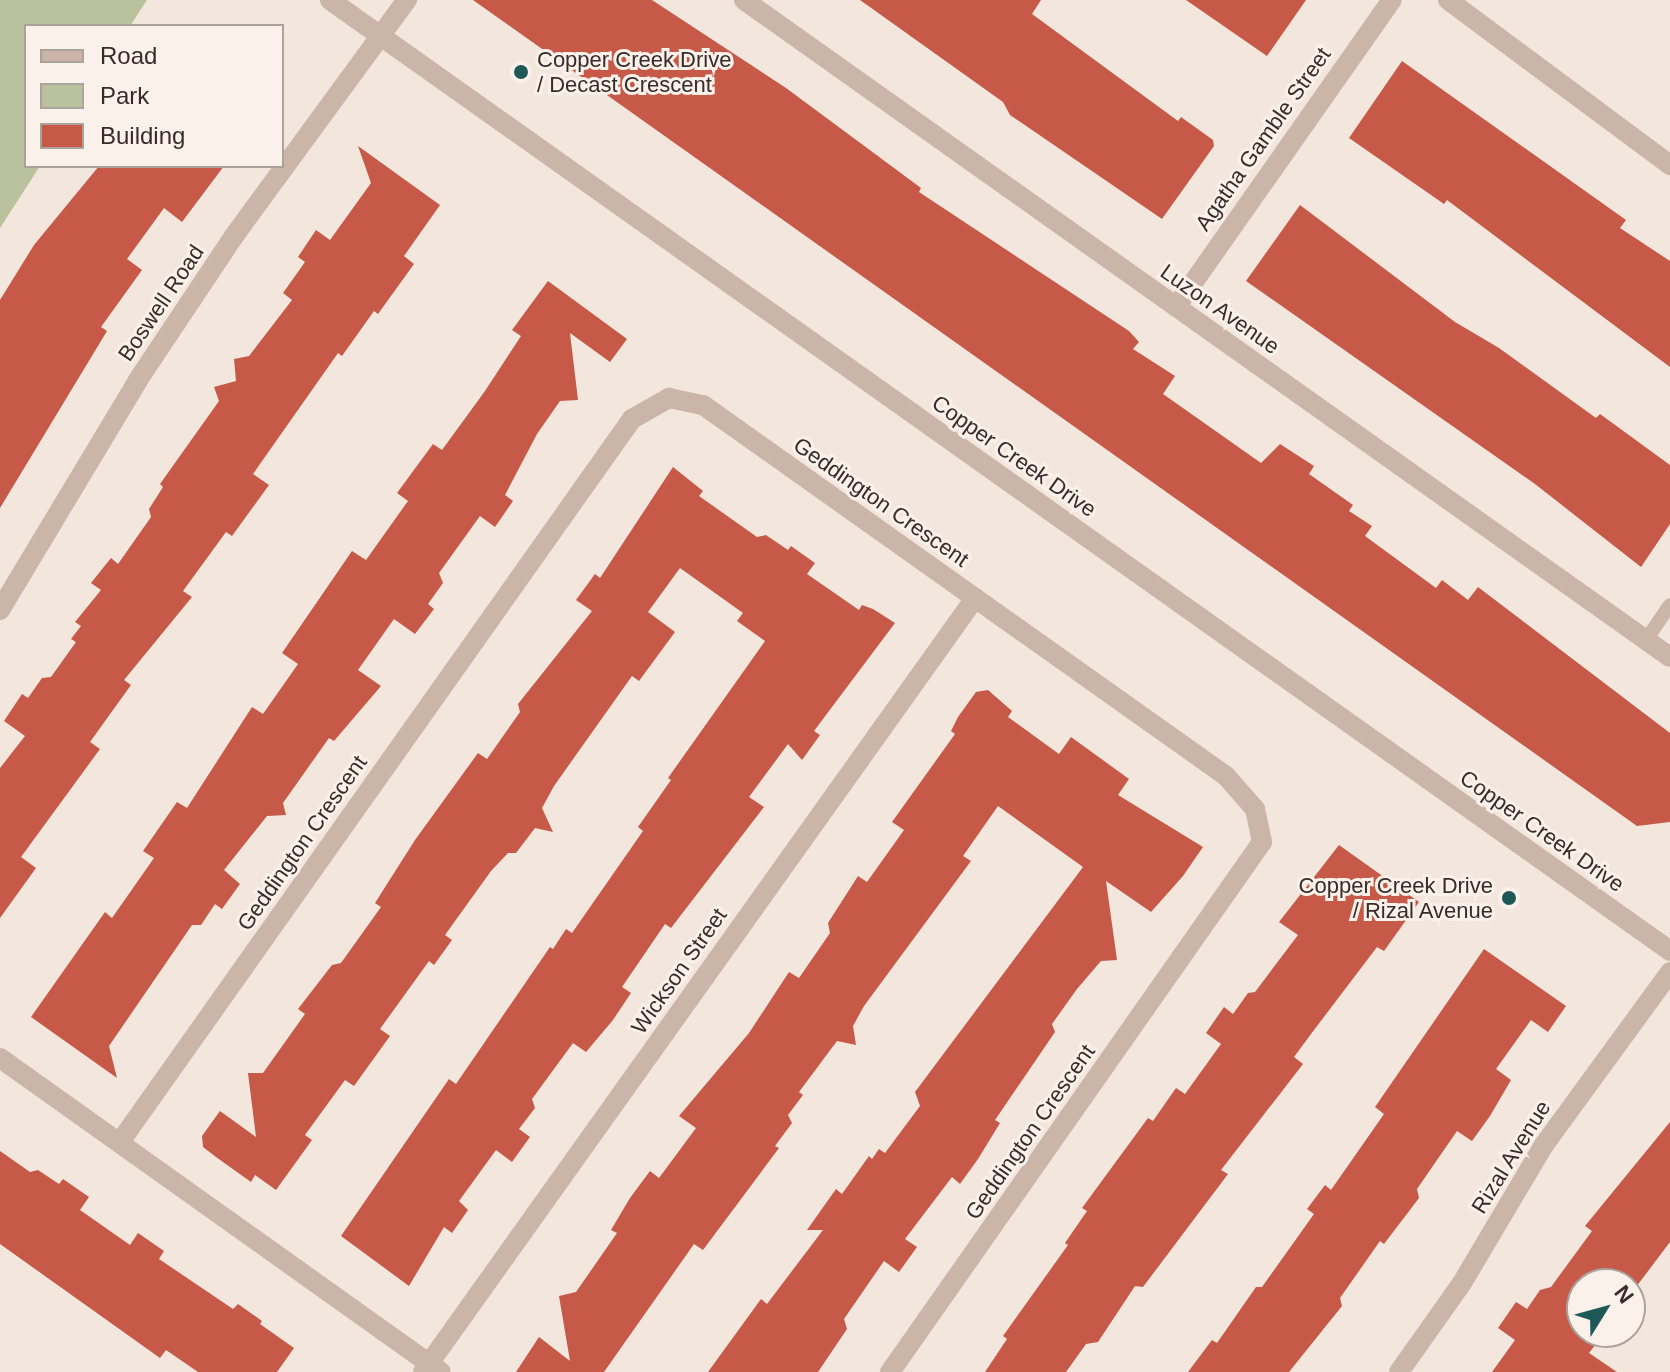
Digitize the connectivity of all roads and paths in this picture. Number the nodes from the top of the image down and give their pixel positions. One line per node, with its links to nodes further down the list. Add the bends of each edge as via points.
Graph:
1 (330, 0): 6 (street, Copper Creek Drive)
2 (407, 0): 6 (street, Boswell Road)
3 (744, 0): 8 (street, Luzon Avenue)
4 (1392, 0): 8 (street, Agatha Gamble Street)
5 (1448, 0): 7 (street)
6 (382, 37): 11 (street, Boswell Road, via 234,236 138,380); 14 (street, Copper Creek Drive)
7 (1670, 165)
8 (1176, 307): 12 (street, Luzon Avenue)
9 (975, 598): 17 (street, Geddington Crescent, via 703,405 669,398 632,419); 18 (street, Wickson Street); 19 (street, Geddington Crescent, via 1226,776 1255,809 1262,842)
10 (1670, 605): 12 (lane)
11 (0, 610)
12 (1646, 640): 13 (street, Luzon Avenue)
13 (1670, 657)
14 (1670, 951)
15 (1670, 972): 20 (street, Rizal Avenue, via 1544,1145 1462,1283)
16 (0, 1058): 17 (street)
17 (120, 1142): 18 (street)
18 (431, 1369)
19 (890, 1372)
20 (1399, 1372)

